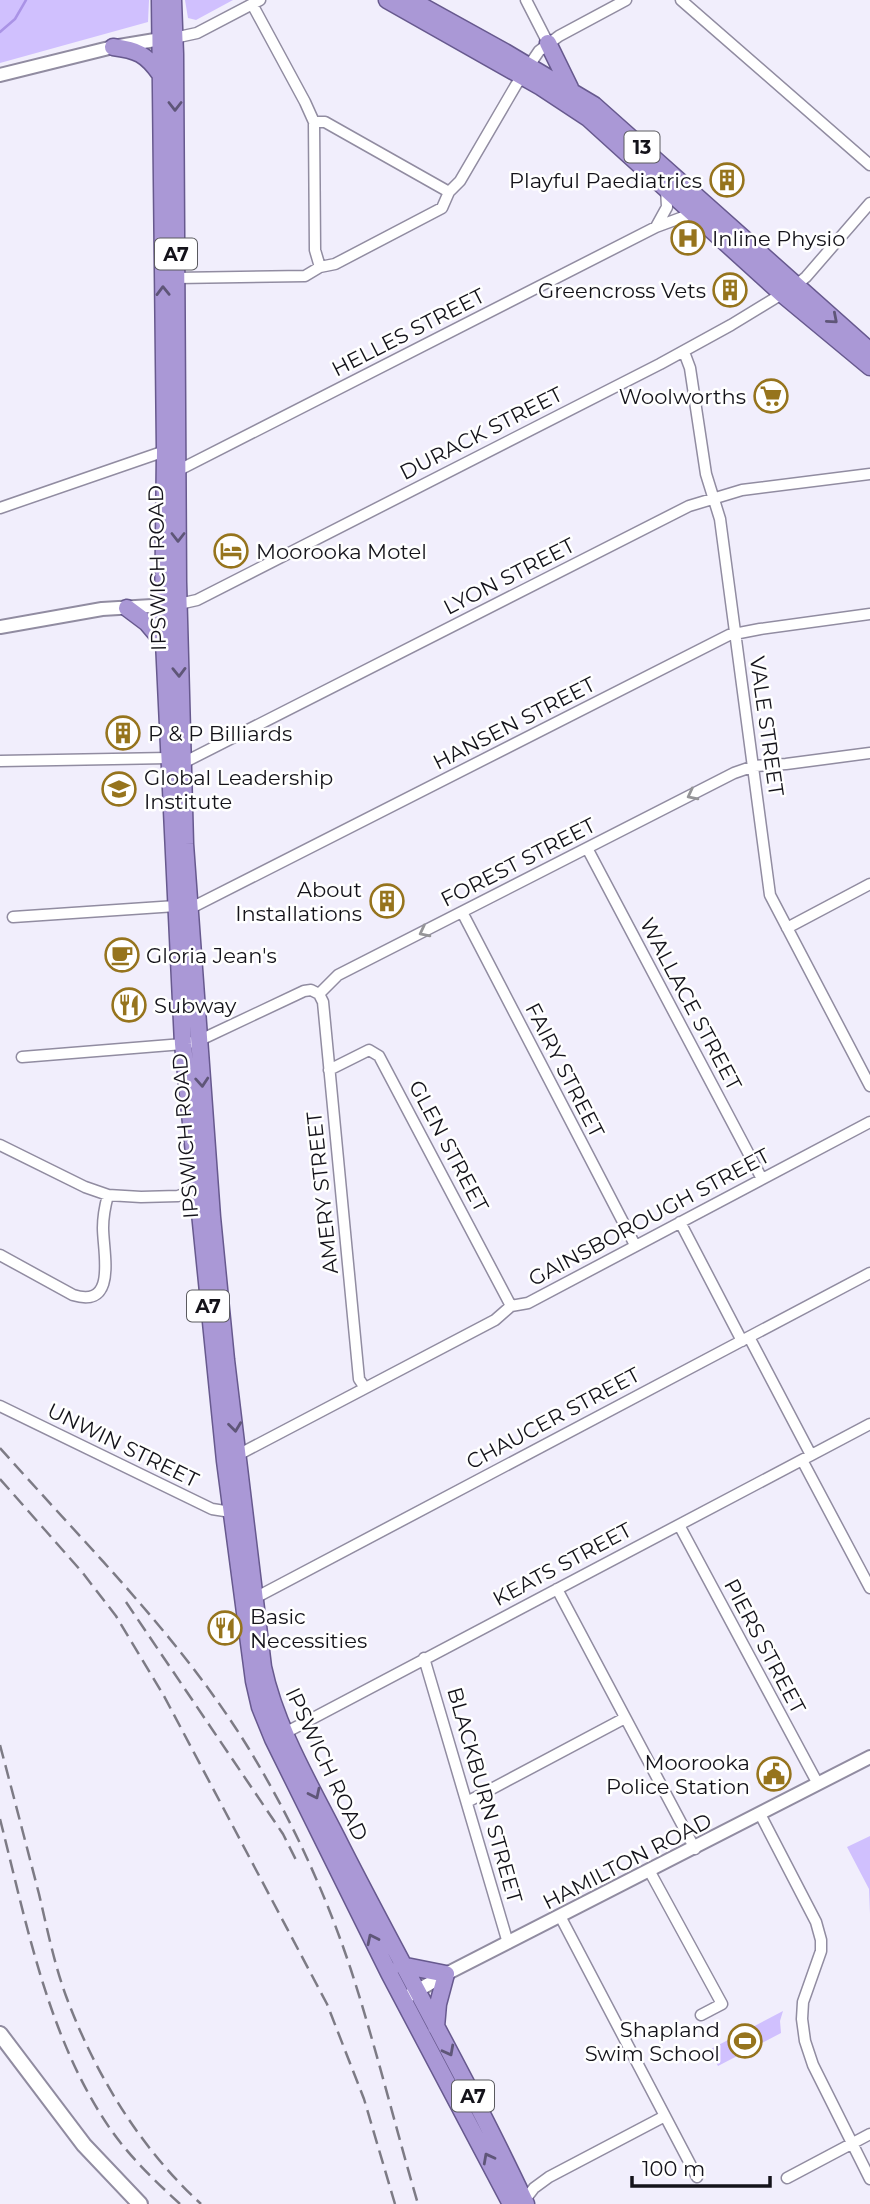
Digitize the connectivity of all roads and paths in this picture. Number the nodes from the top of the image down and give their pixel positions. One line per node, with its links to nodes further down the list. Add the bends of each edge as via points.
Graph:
1 (160, 0): 9 (highway, IPSWICH ROAD / A7)
2 (173, 0): 9 (highway, IPSWICH ROAD / A7)
3 (387, 0): 12 (highway, 13)
4 (412, 0): 12 (highway, 13)
5 (526, 0): 10 (street)
6 (626, 0): 10 (street)
7 (681, 0): 17 (street)
8 (256, 2): 9 (street, via 197,33); 16 (street)
9 (166, 38): 11 (street); 13 (highway, IPSWICH ROAD / A7); 24 (highway, IPSWICH ROAD / A7, one-way to 24)
10 (548, 43): 12 (street); 15 (highway)
11 (113, 47): 13 (highway, via 135,50); 14 (street)
12 (525, 71): 15 (highway, 13); 18 (highway, 13, via 588,118); 19 (street)
13 (160, 74): 29 (highway, IPSWICH ROAD / A7, one-way to 13)
14 (0, 75)
15 (570, 90): 25 (highway, 13, via 594,104)
16 (314, 122): 19 (street, via 325,121); 23 (street, via 315,250)
17 (870, 165)
18 (666, 187): 21 (highway, 13); 22 (street, via 667,207)
19 (449, 192): 23 (street, via 445,205 434,213 335,264)
20 (870, 203): 25 (street, DURACK STREET, via 806,277)
21 (694, 213): 22 (street, HELLES STREET); 25 (highway, 13)
22 (656, 227): 30 (street, HELLES STREET)
23 (320, 267): 24 (street, via 302,277)
24 (176, 278): 30 (highway, IPSWICH ROAD / A7)
25 (789, 290): 26 (highway, 13, one-way to 26); 27 (street, DURACK STREET); 28 (highway, 13)
26 (870, 351)
27 (684, 352): 32 (street, VALE STREET); 34 (street, DURACK STREET, via 197,600)
28 (870, 367)
29 (165, 451): 33 (street); 34 (highway, IPSWICH ROAD / A7)
30 (177, 471): 34 (highway, IPSWICH ROAD / A7, one-way to 34)
31 (870, 474): 32 (street, LYON STREET)
32 (715, 497): 38 (street, VALE STREET); 42 (street, LYON STREET)
33 (0, 508)
34 (171, 605): 35 (street); 39 (highway, IPSWICH ROAD / A7); 42 (highway, IPSWICH ROAD / A7, one-way to 42)
35 (127, 608): 37 (street); 39 (highway)
36 (870, 614): 38 (street, HANSEN STREET)
37 (0, 627)
38 (735, 633): 43 (street, VALE STREET); 46 (street, HANSEN STREET)
39 (164, 643): 42 (highway, IPSWICH ROAD / A7)
40 (870, 753): 43 (street, FOREST STREET)
41 (0, 761): 42 (street)
42 (175, 761): 46 (highway, IPSWICH ROAD / A7)
43 (754, 766): 44 (street, FOREST STREET, one-way to 44); 49 (street, VALE STREET, via 768,889)
44 (587, 848): 47 (street, FOREST STREET); 57 (street, WALLACE STREET)
45 (870, 884): 49 (street)
46 (182, 908): 48 (street); 51 (highway, IPSWICH ROAD / A7)
47 (462, 912): 50 (street, FOREST STREET, one-way to 50, via 338,975); 61 (street, FAIRY STREET)
48 (13, 917)
49 (787, 928): 54 (street, VALE STREET)
50 (319, 994): 51 (street, via 304,991); 53 (street, AMERY STREET)
51 (191, 1042): 52 (street); 58 (highway, IPSWICH ROAD / A7); 70 (highway, IPSWICH ROAD / A7, one-way to 70, via 212,1217)
52 (22, 1057)
53 (329, 1070): 64 (street, GLEN STREET, via 369,1050 379,1056); 66 (street, AMERY STREET, via 359,1379)
54 (870, 1086)
55 (870, 1122): 57 (street, GAINSBOROUGH STREET)
56 (0, 1145): 59 (street)
57 (762, 1179): 60 (street, GAINSBOROUGH STREET)
58 (197, 1189): 59 (street, via 178,1195); 70 (highway, IPSWICH ROAD / A7)
59 (108, 1195): 62 (street, via 103,1228 105,1280 93,1296 73,1294)
60 (680, 1222): 61 (street, GAINSBOROUGH STREET); 65 (street)
61 (635, 1245): 64 (street, GAINSBOROUGH STREET, via 528,1303)
62 (0, 1255)
63 (870, 1273): 65 (street, CHAUCER STREET)
64 (511, 1306): 66 (street, GAINSBOROUGH STREET, via 495,1320)
65 (746, 1339): 69 (street); 75 (street, CHAUCER STREET)
66 (365, 1388): 70 (street, GAINSBOROUGH STREET)
67 (0, 1406): 71 (street, UNWIN STREET, via 212,1509)
68 (870, 1424): 69 (street, KEATS STREET)
69 (807, 1457): 72 (street, KEATS STREET); 73 (street)
70 (232, 1458): 71 (highway, IPSWICH ROAD / A7); 75 (highway, IPSWICH ROAD / A7)
71 (231, 1512): 78 (highway, IPSWICH ROAD / A7, via 254,1681 260,1707)
72 (679, 1525): 74 (street, KEATS STREET); 80 (street, PIERS STREET)
73 (870, 1588)
74 (556, 1589): 76 (street, KEATS STREET); 77 (street)
75 (255, 1598): 78 (highway, IPSWICH ROAD / A7)
76 (424, 1658): 78 (street, KEATS STREET); 81 (street, BLACKBURN STREET)
77 (625, 1718): 81 (street); 83 (street)
78 (279, 1736): 87 (highway, IPSWICH ROAD / A7, one-way to 87); 89 (highway, IPSWICH ROAD / A7, one-way to 78)
79 (870, 1757): 80 (street, HAMILTON ROAD)
80 (818, 1784): 82 (street, HAMILTON ROAD)
81 (467, 1802): 86 (street, BLACKBURN STREET)
82 (760, 1814): 83 (street, HAMILTON ROAD); 95 (street, via 816,1922 821,1951 803,2003 805,2041)
83 (695, 1849): 84 (street, HAMILTON ROAD)
84 (650, 1872): 85 (street, HAMILTON ROAD); 90 (street, via 722,2004)
85 (560, 1916): 86 (street, HAMILTON ROAD); 93 (street)
86 (508, 1943): 88 (street, HAMILTON ROAD)
87 (401, 1965): 88 (highway); 89 (highway, IPSWICH ROAD / A7)
88 (446, 1974): 89 (street, HAMILTON ROAD); 91 (highway)
89 (409, 1996): 91 (highway, IPSWICH ROAD / A7); 99 (highway, IPSWICH ROAD / A7, one-way to 89)
90 (701, 2015)
91 (436, 2028): 99 (highway, IPSWICH ROAD / A7, one-way to 99, via 487,2121)
92 (0, 2034): 100 (main road, via 77,2138)
93 (665, 2116): 96 (street); 99 (street, via 549,2177)
94 (870, 2134): 95 (street)
95 (854, 2143): 97 (street); 98 (street)
96 (697, 2178)
97 (788, 2178)
98 (870, 2179)
99 (521, 2203)
100 (141, 2204)

